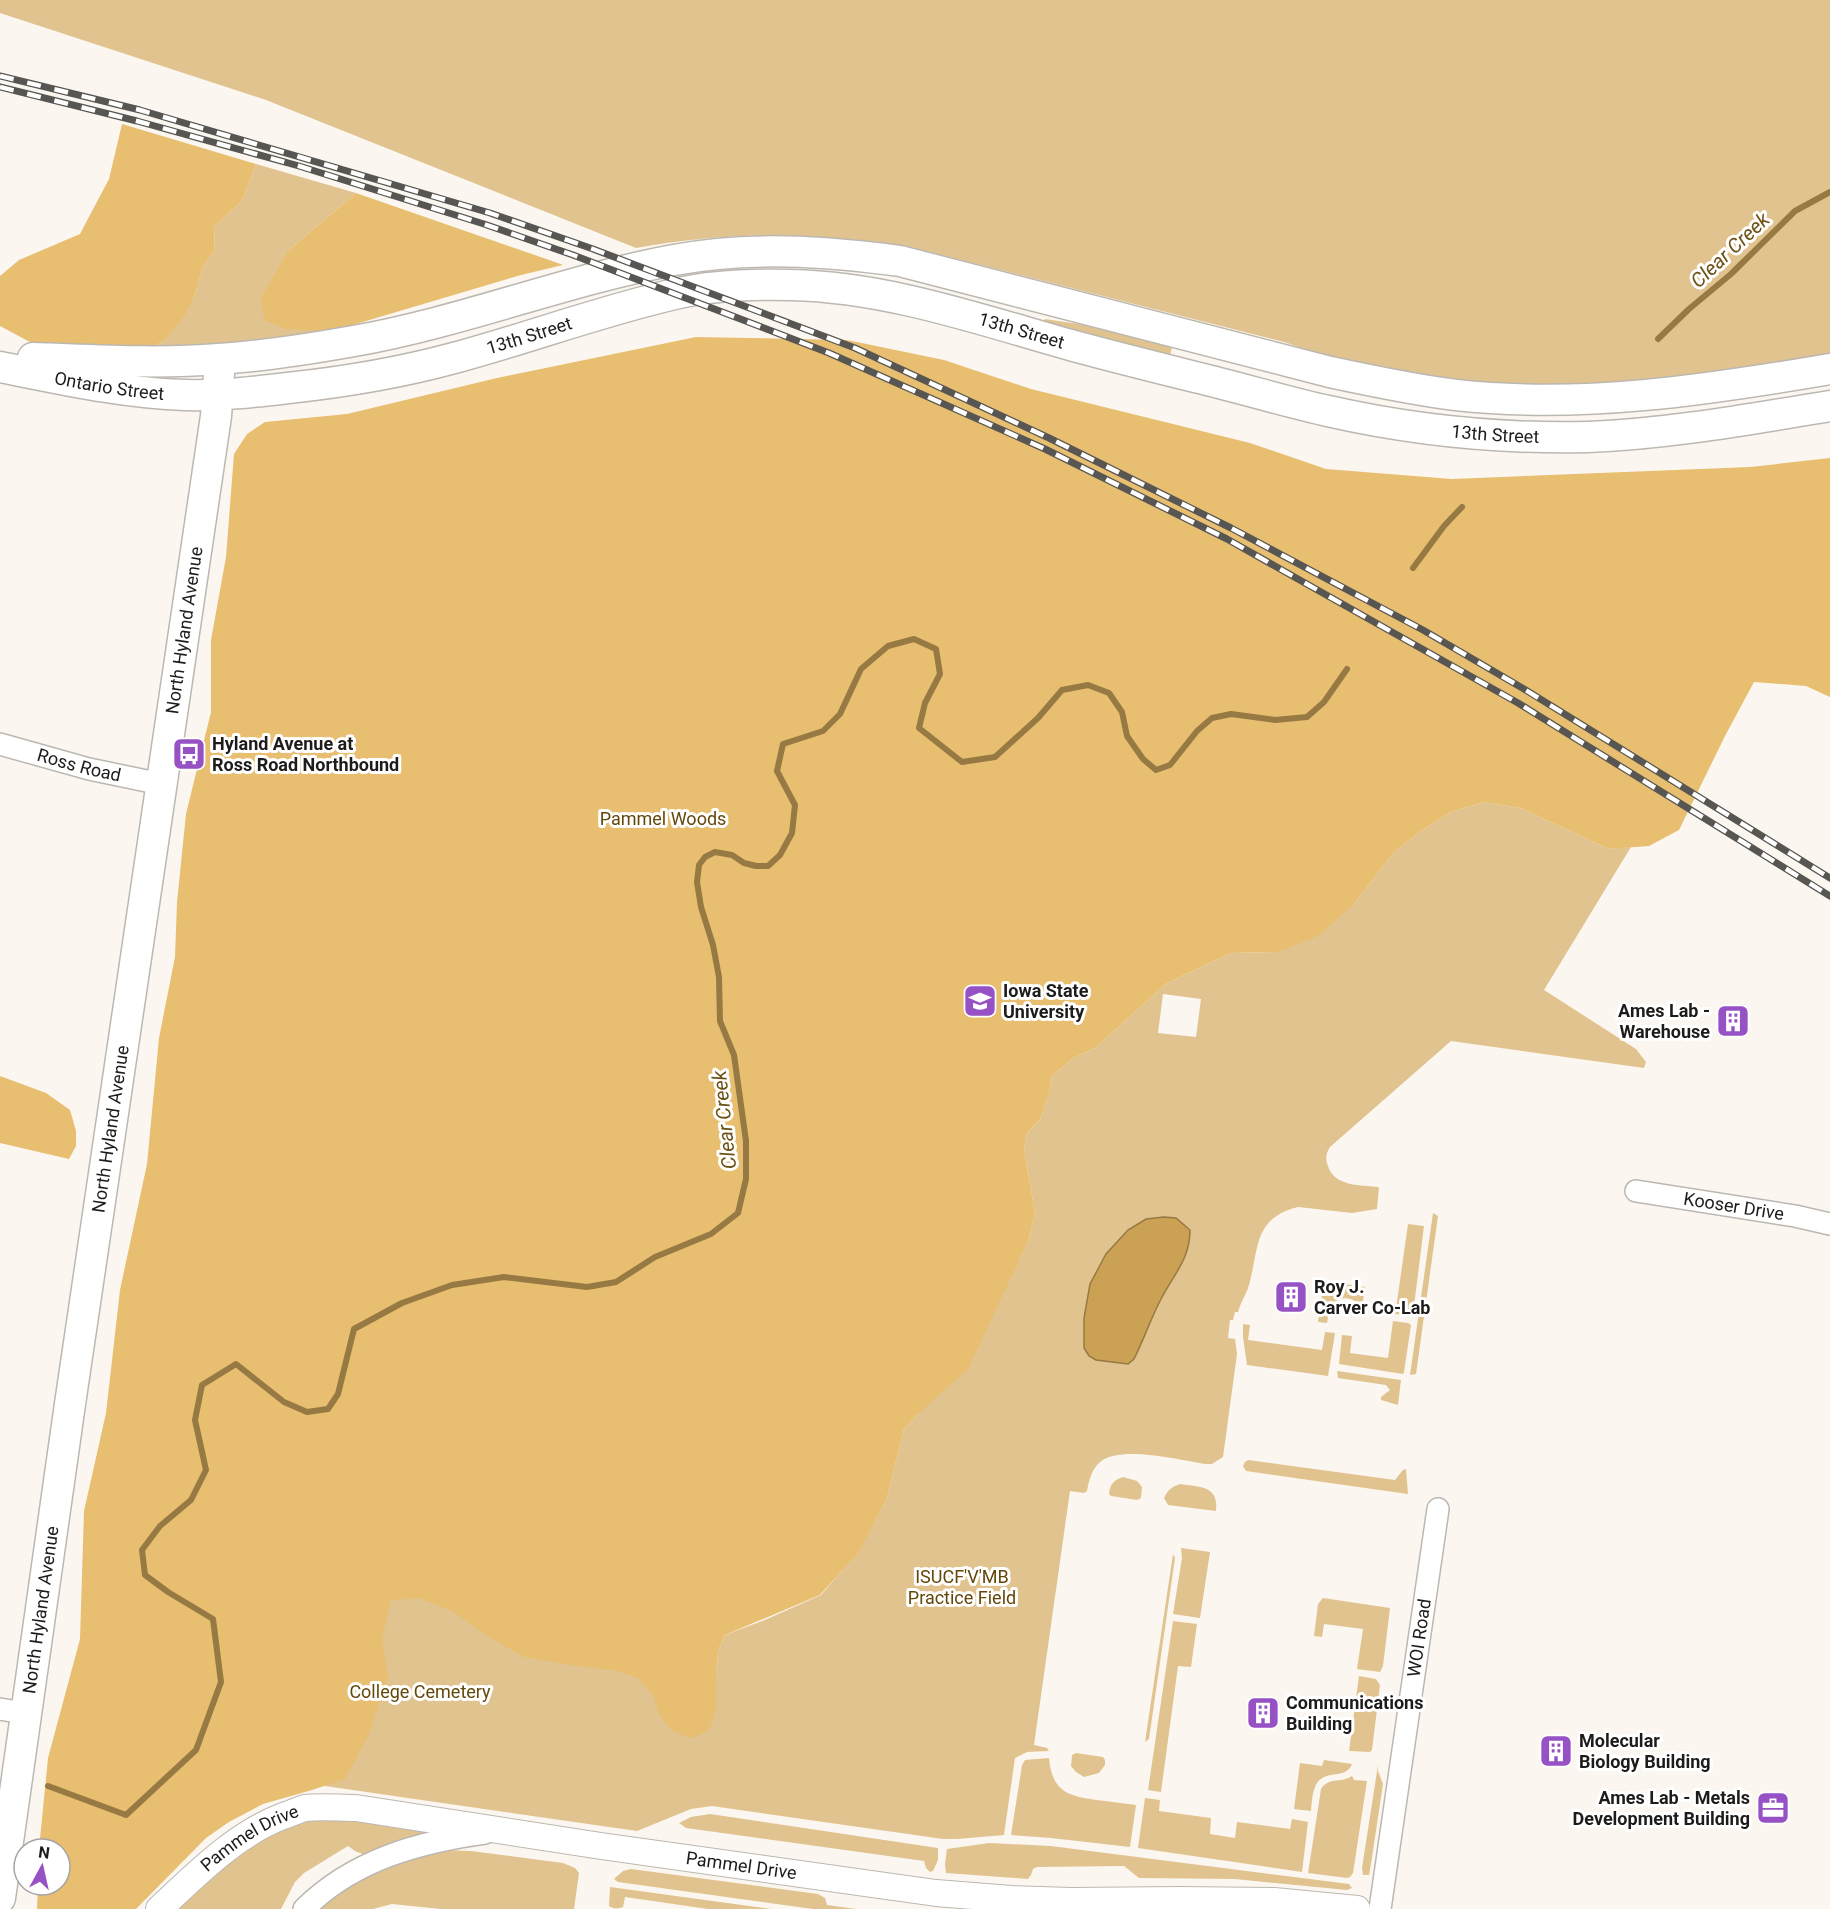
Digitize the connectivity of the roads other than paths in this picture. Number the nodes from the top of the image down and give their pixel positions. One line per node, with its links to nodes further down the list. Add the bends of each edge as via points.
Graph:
1 (0, 357): 2 (main road, Ontario Street)
2 (218, 359): 4 (main road, 13th Street, via 355,341 423,326 601,275 676,260 795,251 900,261 1330,372 1456,395 1587,400 1674,392); 5 (main road, North Hyland Avenue)
3 (0, 367): 5 (main road, Ontario Street, via 125,390)
4 (1830, 369)
5 (218, 395): 6 (main road, 13th Street, via 335,383 408,369 682,292 793,285 909,301 1328,411 1456,431 1589,437 1680,429); 8 (main road, North Hyland Avenue)
6 (1830, 406)
7 (0, 744): 8 (street, Ross Road)
8 (161, 784): 12 (main road, North Hyland Avenue)
9 (1636, 1191): 10 (street, Kooser Drive)
10 (1830, 1224)
11 (1438, 1509): 19 (street, WOI Road)
12 (13, 1711): 14 (main road, North Hyland Avenue)
13 (499, 1831): 15 (street, Pammel Drive, via 936,1893); 16 (street, Pammel Drive, via 356,1809 304,1809 274,1820 223,1851); 17 (street, via 410,1847 384,1857 335,1883)
14 (0, 1898)
15 (966, 1902): 18 (street, Pammel Drive, via 1275,1901)
16 (159, 1909)
17 (304, 1909)
18 (1357, 1909)
19 (1380, 1909)

